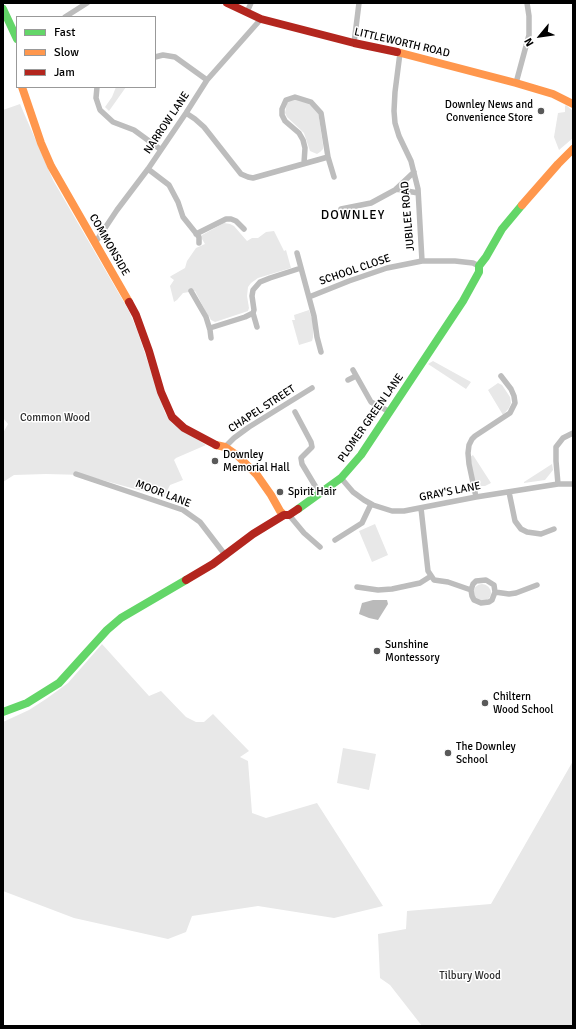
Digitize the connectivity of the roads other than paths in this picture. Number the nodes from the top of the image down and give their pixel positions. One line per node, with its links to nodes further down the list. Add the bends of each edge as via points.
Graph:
1 (87, 3): 8 (street)
2 (227, 3): 7 (street, LITTLEWORTH ROAD)
3 (251, 3): 7 (street)
4 (359, 3): 11 (street)
5 (528, 3): 15 (street, via 528,39)
6 (3, 10): 10 (street)
7 (247, 12): 9 (street, LITTLEWORTH ROAD)
8 (68, 16)
9 (261, 18): 11 (street, LITTLEWORTH ROAD); 14 (street, NARROW LANE)
10 (16, 37)
11 (354, 43): 12 (street, LITTLEWORTH ROAD)
12 (400, 53): 15 (street, LITTLEWORTH ROAD); 25 (street, JUBILEE ROAD, via 395,92 395,123)
13 (156, 57): 14 (street, via 174,56)
14 (207, 80): 19 (street, NARROW LANE)
15 (516, 83): 18 (street, LITTLEWORTH ROAD, via 554,94)
16 (22, 88): 32 (street, COMMONSIDE, via 51,166)
17 (97, 88): 20 (street, via 96,98 100,110 113,122 134,130)
18 (573, 104)
19 (186, 113): 20 (street, NARROW LANE); 23 (street, via 204,127 241,174 248,177 257,177)
20 (160, 149): 24 (street, NARROW LANE)
21 (573, 149): 36 (street, PLOMER GREEN LANE, via 497,236)
22 (328, 157): 23 (street); 23 (street, via 321,113 311,102 295,97 286,100 282,114 285,121 303,140); 26 (street)
23 (304, 162)
24 (148, 169): 31 (street, via 168,185); 32 (street, NARROW LANE)
25 (414, 172): 27 (street); 28 (street, JUBILEE ROAD)
26 (334, 177)
27 (396, 189): 28 (street); 29 (street, via 371,204)
28 (418, 193): 35 (street, JUBILEE ROAD)
29 (340, 209)
30 (244, 229): 31 (street, via 236,221 226,219)
31 (196, 234): 33 (street, via 199,237)
32 (95, 243): 51 (street, COMMONSIDE, via 137,316 161,392 172,417 184,428)
33 (199, 244)
34 (297, 253): 37 (street)
35 (422, 261): 36 (street, SCHOOL CLOSE, via 455,261); 39 (street, SCHOOL CLOSE, via 387,268)
36 (479, 266): 49 (street, PLOMER GREEN LANE, via 480,272 475,281)
37 (301, 268): 39 (street); 40 (street, via 260,282 253,290)
38 (191, 291): 42 (street)
39 (309, 297): 44 (street)
40 (253, 313): 41 (street); 42 (street)
41 (257, 327)
42 (210, 328): 43 (street)
43 (211, 338)
44 (321, 352)
45 (501, 376): 58 (street, via 511,389 515,403 510,413 475,436 469,444 469,464)
46 (348, 380): 49 (street, via 354,373 371,402)
47 (312, 388): 51 (street, CHAPEL STREET, via 249,427)
48 (295, 412): 57 (street, via 312,442 310,451 301,458 302,464)
49 (390, 412): 53 (street, PLOMER GREEN LANE, via 361,455)
50 (573, 433): 54 (street, via 563,438 556,447)
51 (225, 448): 61 (street, via 238,456 257,475 280,511)
52 (76, 474): 65 (street, MOOR LANE, via 183,510 200,522)
53 (341, 478): 57 (street, PLOMER GREEN LANE); 59 (street, GRAY'S LANE, via 353,492)
54 (558, 484): 55 (street, GRAY'S LANE); 56 (street, GRAY'S LANE)
55 (573, 484)
56 (509, 492): 58 (street, GRAY'S LANE); 62 (street, via 515,521 521,529 541,534)
57 (320, 494): 61 (street, PLOMER GREEN LANE)
58 (476, 497): 60 (street, GRAY'S LANE)
59 (371, 504): 60 (street, GRAY'S LANE, via 392,511); 63 (street, via 362,523)
60 (421, 508): 66 (street)
61 (286, 515): 64 (street); 65 (street, PLOMER GREEN LANE, via 253,534)
62 (554, 530)
63 (335, 540)
64 (320, 547)
65 (226, 556): 71 (street, PLOMER GREEN LANE, via 121,618 63,679 27,703)
66 (431, 576): 68 (street, via 420,583 392,589); 69 (street, via 437,581)
67 (537, 585): 70 (street, via 513,594)
68 (357, 588)
69 (471, 590): 70 (street, via 476,581 486,580 494,585); 70 (street, via 474,600 484,604 492,600)
70 (495, 592)
71 (3, 712)

